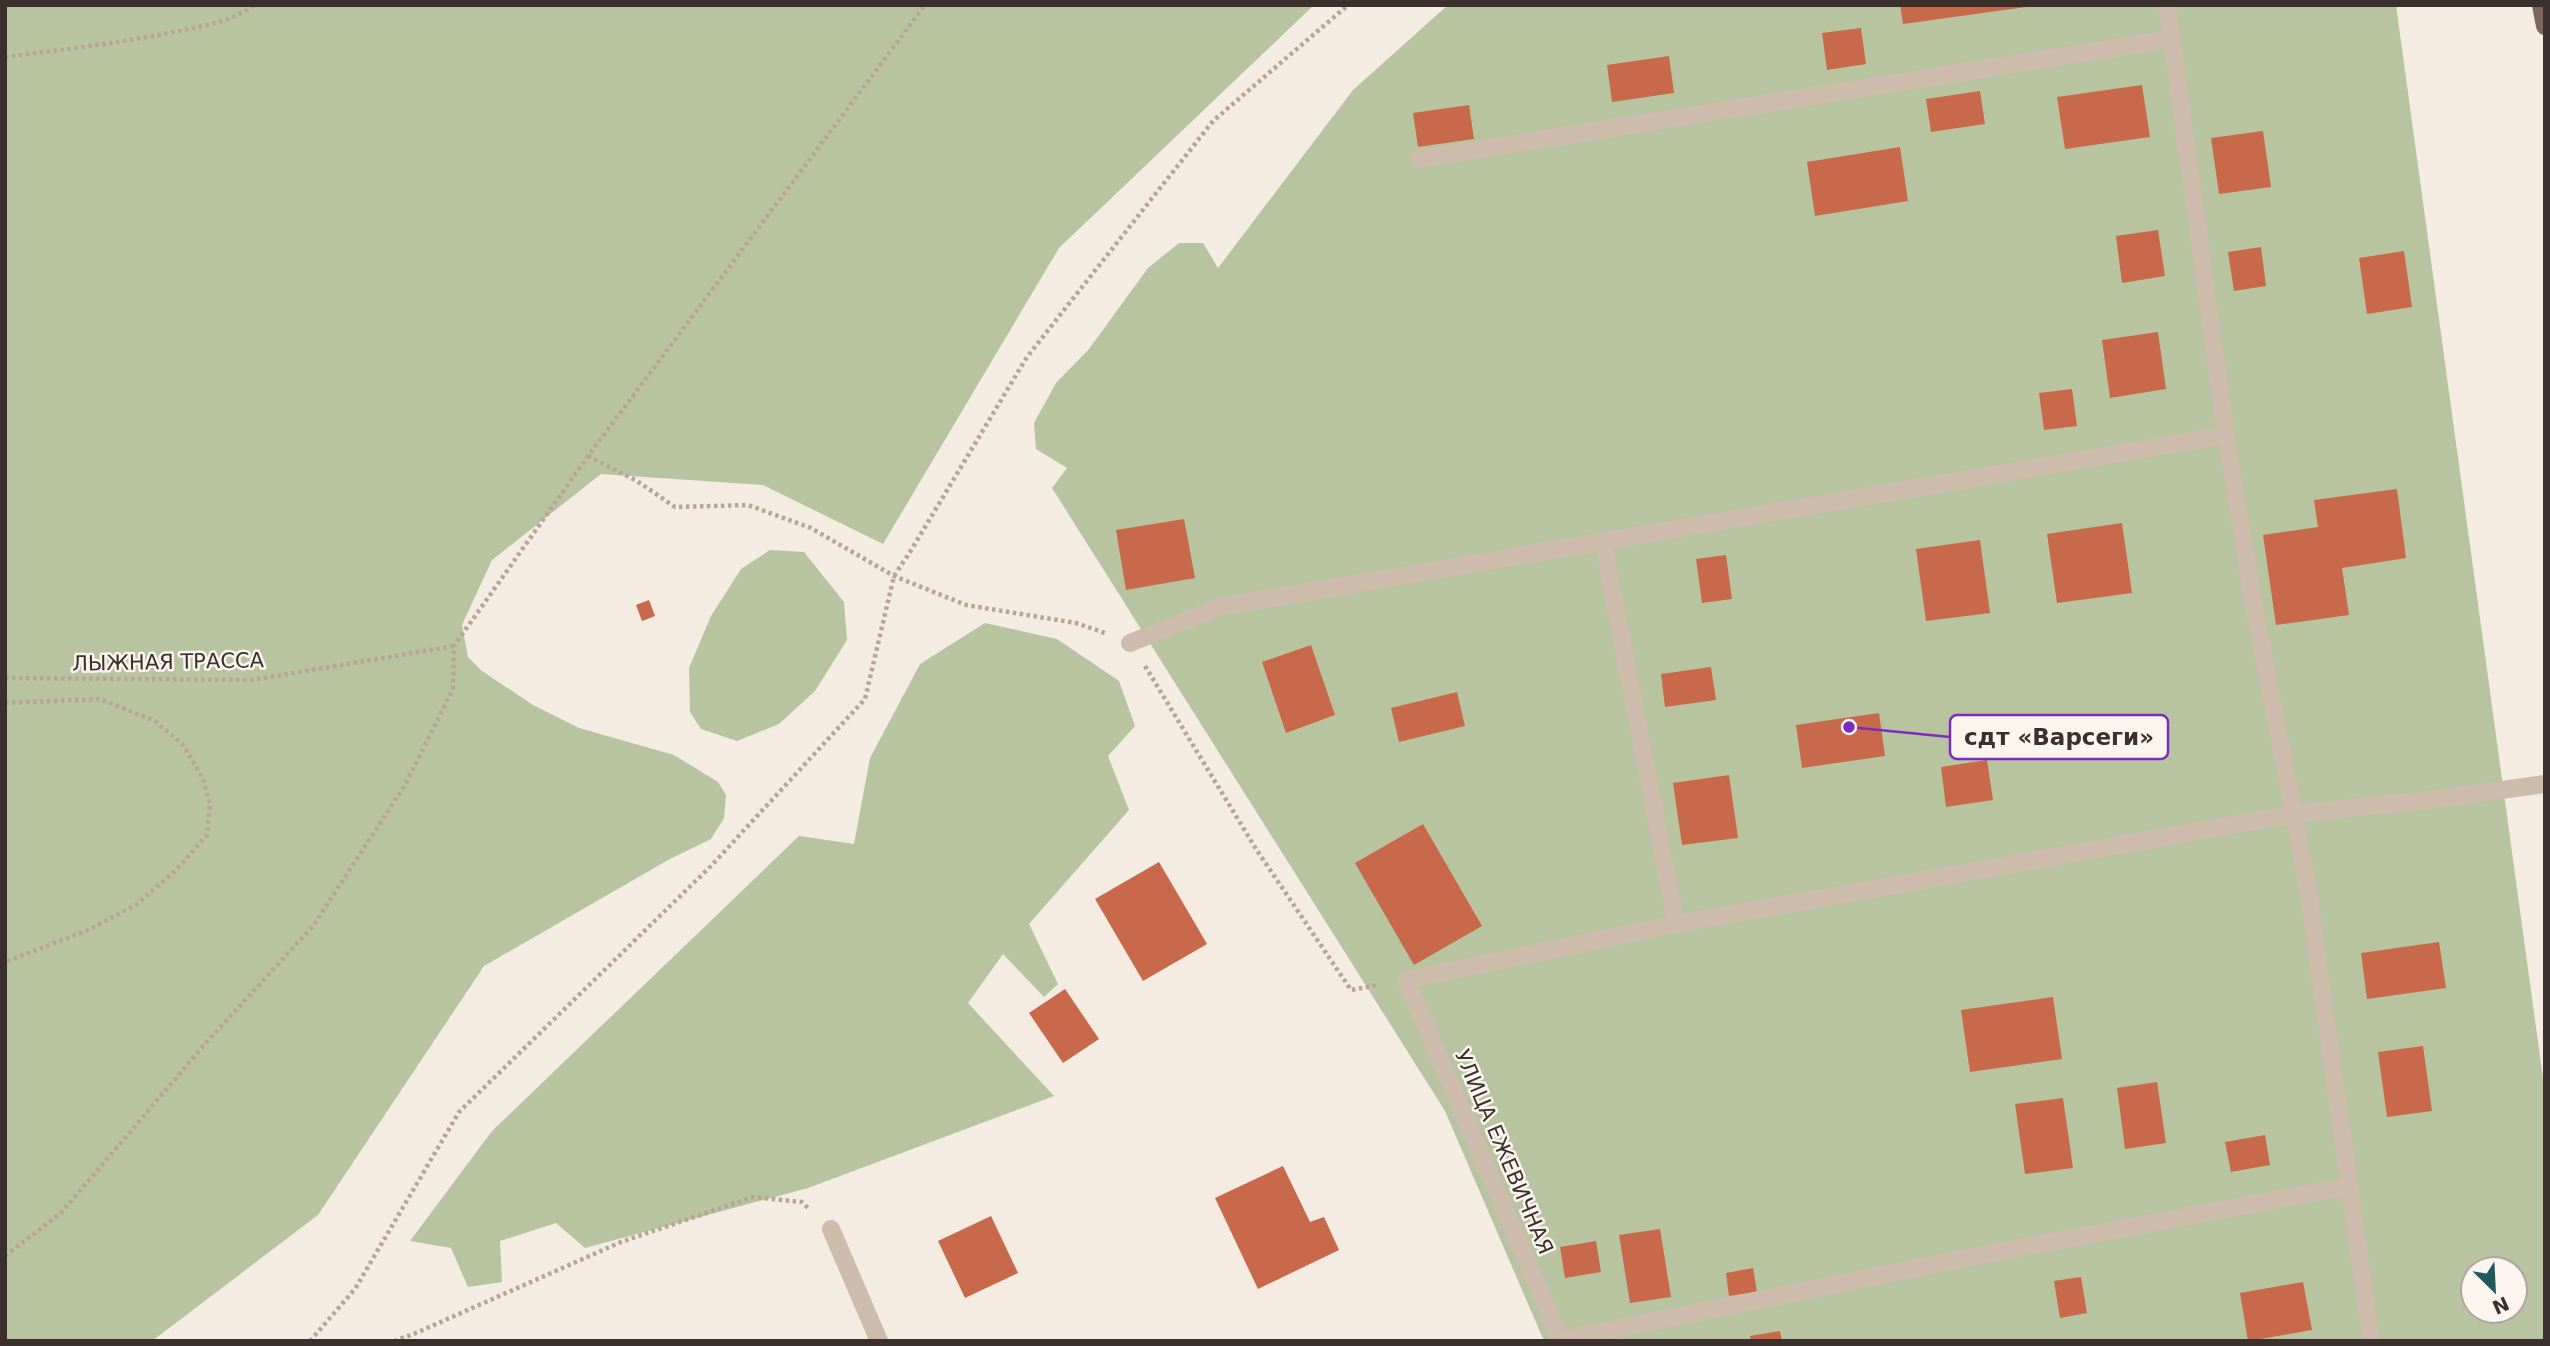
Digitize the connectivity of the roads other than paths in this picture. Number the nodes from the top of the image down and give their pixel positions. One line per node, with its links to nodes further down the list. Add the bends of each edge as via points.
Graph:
1 (2167, 5): 4 (street)
2 (2541, 5): 3 (main road)
3 (2545, 26)
4 (2171, 39): 5 (street); 6 (street)
5 (1419, 159)
6 (2227, 435): 7 (street); 10 (street)
7 (1603, 542): 8 (street, via 1219,607); 11 (street)
8 (1130, 643)
9 (2545, 784): 10 (street)
10 (2294, 814): 11 (street); 12 (street)
11 (1676, 924): 14 (street, УЛИЦА ЕЖЕВИЧНАЯ, via 1406,980)
12 (2349, 1186): 14 (street); 16 (street)
13 (831, 1229): 15 (street)
14 (1561, 1340)
15 (879, 1341)
16 (2371, 1341)

